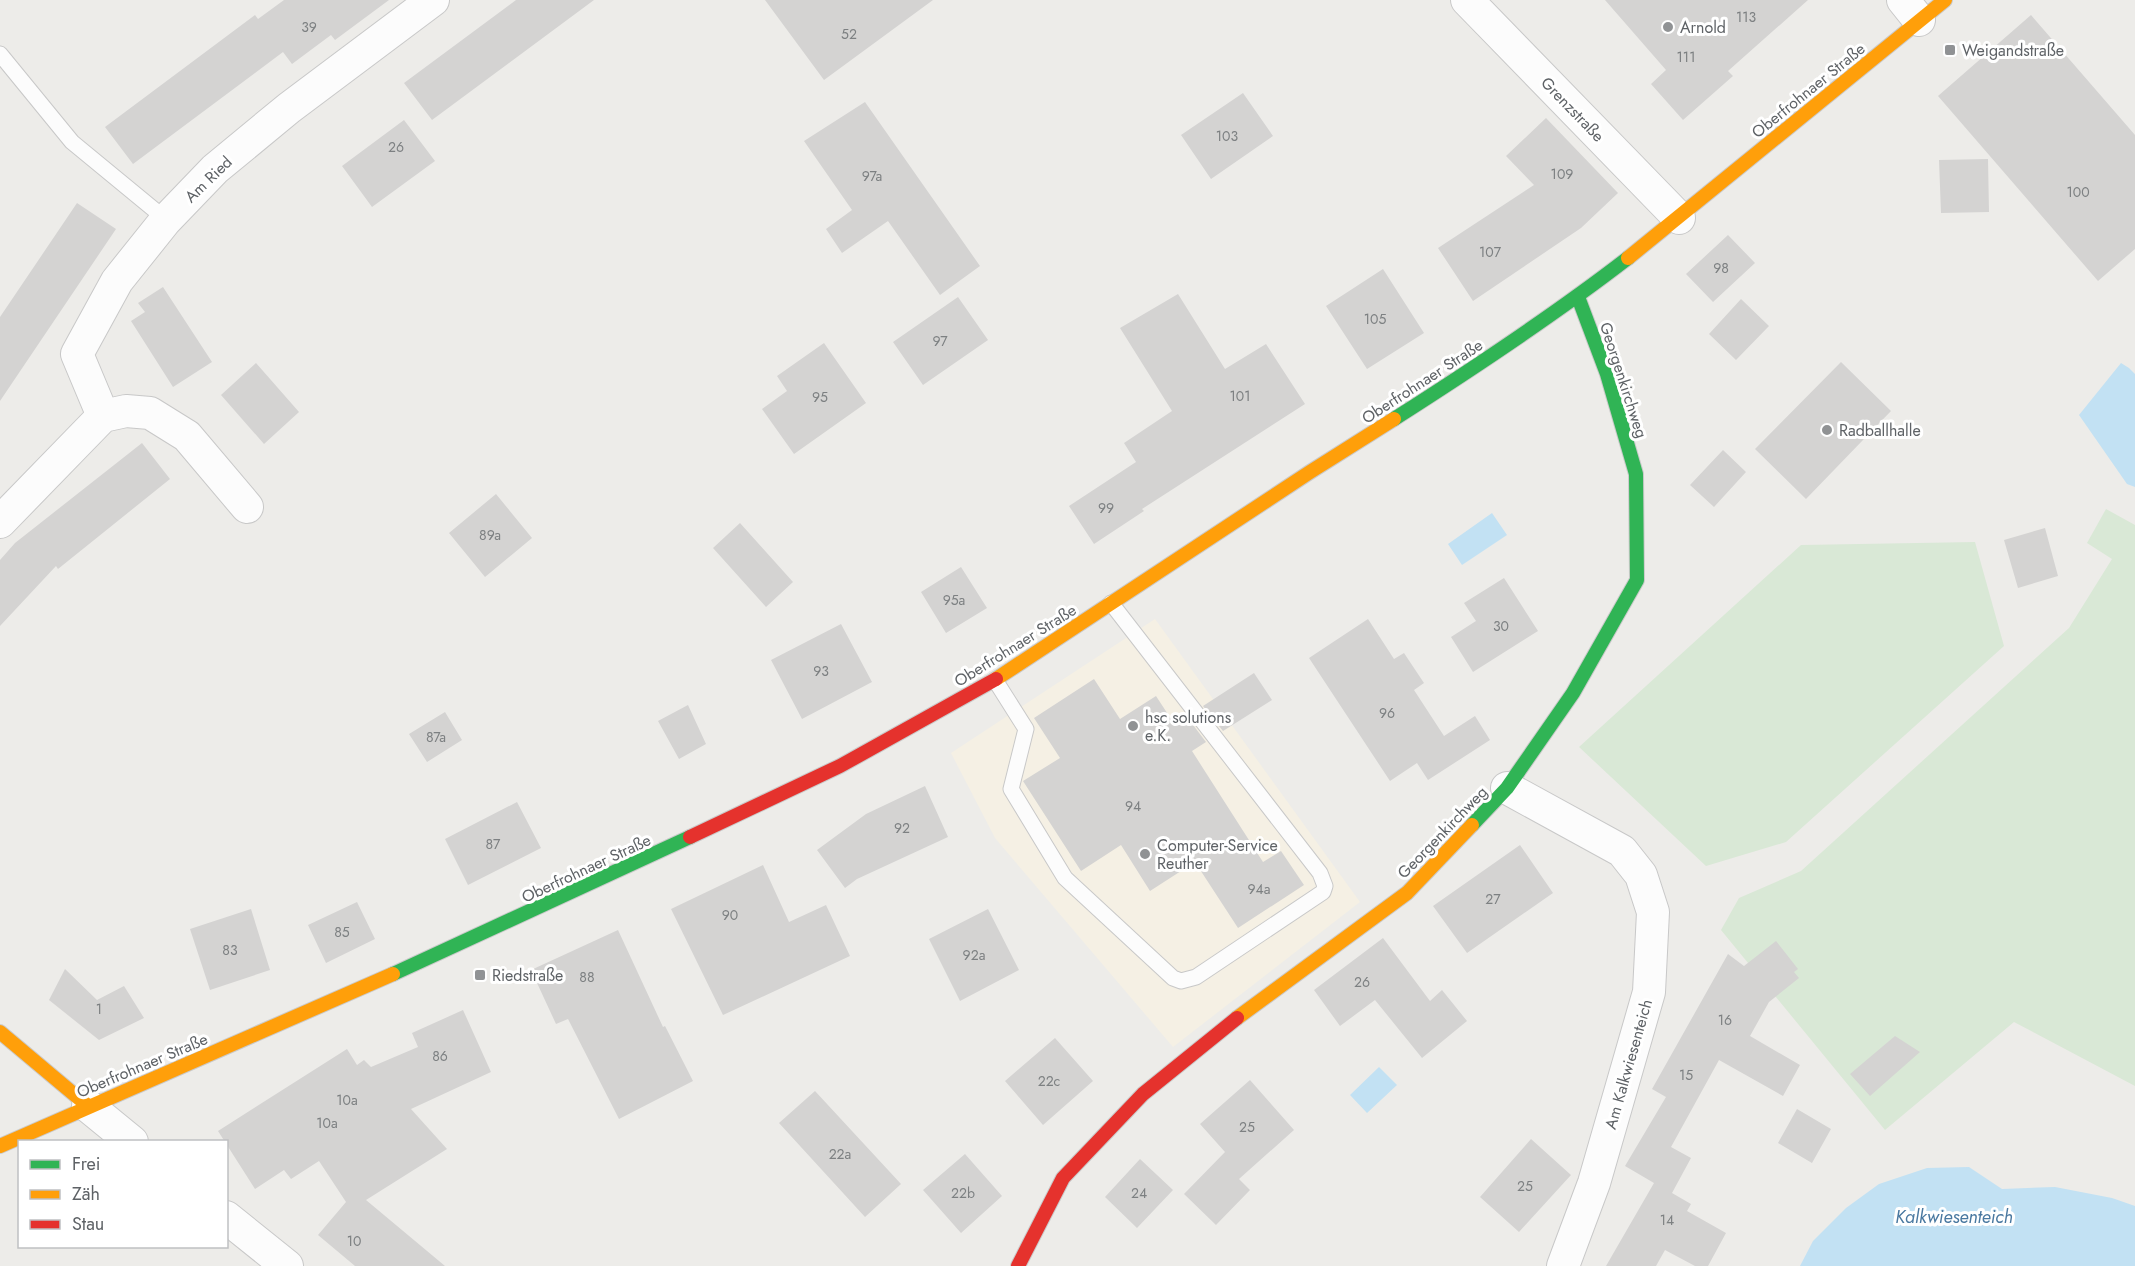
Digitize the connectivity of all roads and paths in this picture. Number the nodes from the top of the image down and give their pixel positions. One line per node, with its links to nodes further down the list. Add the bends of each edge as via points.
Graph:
1 (433, 0): 7 (street, Am Ried, via 279,116 215,169)
2 (1467, 0): 6 (street, Grenzstraße)
3 (1945, 0): 4 (main road, Oberfrohnaer Straße)
4 (1911, 10): 6 (main road, Oberfrohnaer Straße)
5 (0, 54): 7 (lane, via 72,142)
6 (1679, 218): 8 (main road, Oberfrohnaer Straße)
7 (165, 221): 9 (street, Am Ried, via 117,281 76,354)
8 (1578, 297): 12 (main road, Oberfrohnaer Straße); 14 (main road, Georgenkirchweg, via 1607,374 1636,474 1637,580 1573,693)
9 (103, 416): 10 (street, via 126,411 150,413 187,436); 11 (street)
10 (247, 507)
11 (0, 522)
12 (1111, 603): 13 (main road, Oberfrohnaer Straße); 13 (lane, via 1320,873 1325,886 1323,892 1196,977 1181,981 1173,978 1065,878 1011,789 1026,729)
13 (995, 680): 16 (main road, Oberfrohnaer Straße, via 840,766 668,848 421,962)
14 (1507, 788): 21 (main road, Georgenkirchweg, via 1407,892 1230,1023 1143,1094 1063,1178); 22 (street, Am Kalkwiesenteich, via 1622,851 1641,875 1653,912 1649,992 1594,1183)
15 (0, 1032): 16 (main road)
16 (88, 1106): 17 (street); 18 (main road, Oberfrohnaer Straße)
17 (130, 1140)
18 (0, 1146)
19 (228, 1220): 20 (street)
20 (287, 1266)
21 (1018, 1266)
22 (1563, 1266)

